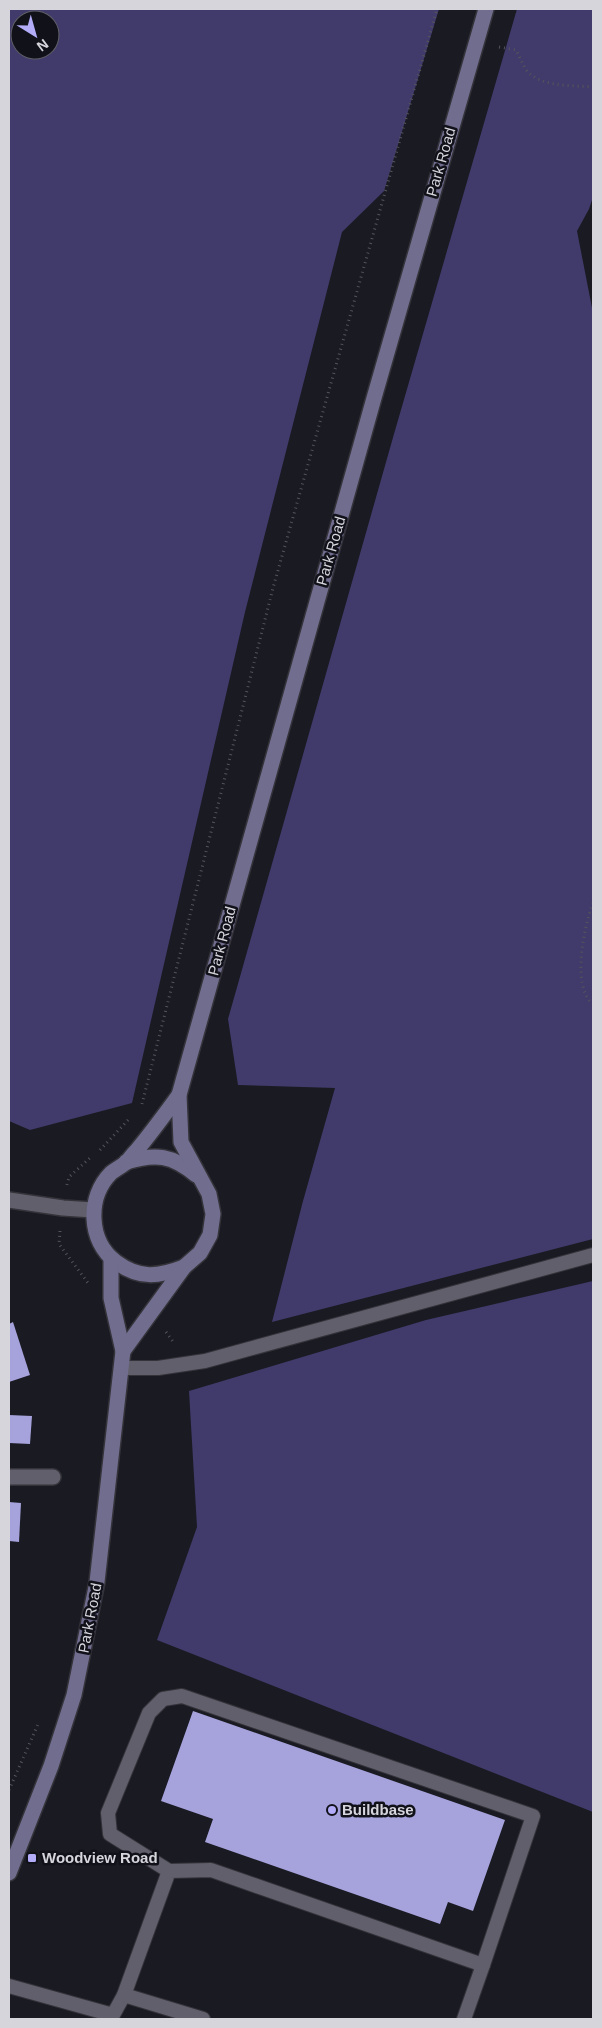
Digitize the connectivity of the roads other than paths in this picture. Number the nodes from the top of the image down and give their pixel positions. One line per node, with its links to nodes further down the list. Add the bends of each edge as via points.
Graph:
1 (486, 9): 2 (main road, Park Road)
2 (179, 1095): 3 (main road, Park Road); 4 (main road, Park Road, via 181,1142)
3 (126, 1162): 4 (main road, Park Road, via 144,1156 163,1156 182,1163); 6 (main road, Park Road, via 111,1173 100,1188)
4 (199, 1176): 9 (main road, Park Road, via 211,1201 210,1235 200,1253)
5 (9, 1200): 6 (street)
6 (93, 1210): 8 (main road, Park Road, via 100,1243)
7 (593, 1255): 11 (lane, via 205,1361 158,1368)
8 (111, 1258): 9 (main road, Park Road, via 126,1269 144,1275 165,1274); 10 (main road, Park Road, via 111,1298)
9 (184, 1266): 10 (main road, Park Road)
10 (123, 1352): 11 (main road, Park Road)
11 (122, 1368): 15 (main road, Park Road, via 97,1582 74,1695 51,1766)
12 (9, 1477): 13 (street)
13 (54, 1477)
14 (169, 1871): 16 (lane, via 211,1870); 16 (lane, via 110,1834 108,1813 149,1713 163,1699 182,1696 533,1816); 18 (lane)
15 (9, 1873)
16 (483, 1965): 21 (lane)
17 (9, 1986): 19 (lane)
18 (124, 1995): 19 (lane); 20 (lane)
19 (112, 2017)
20 (202, 2019)
21 (464, 2019)

